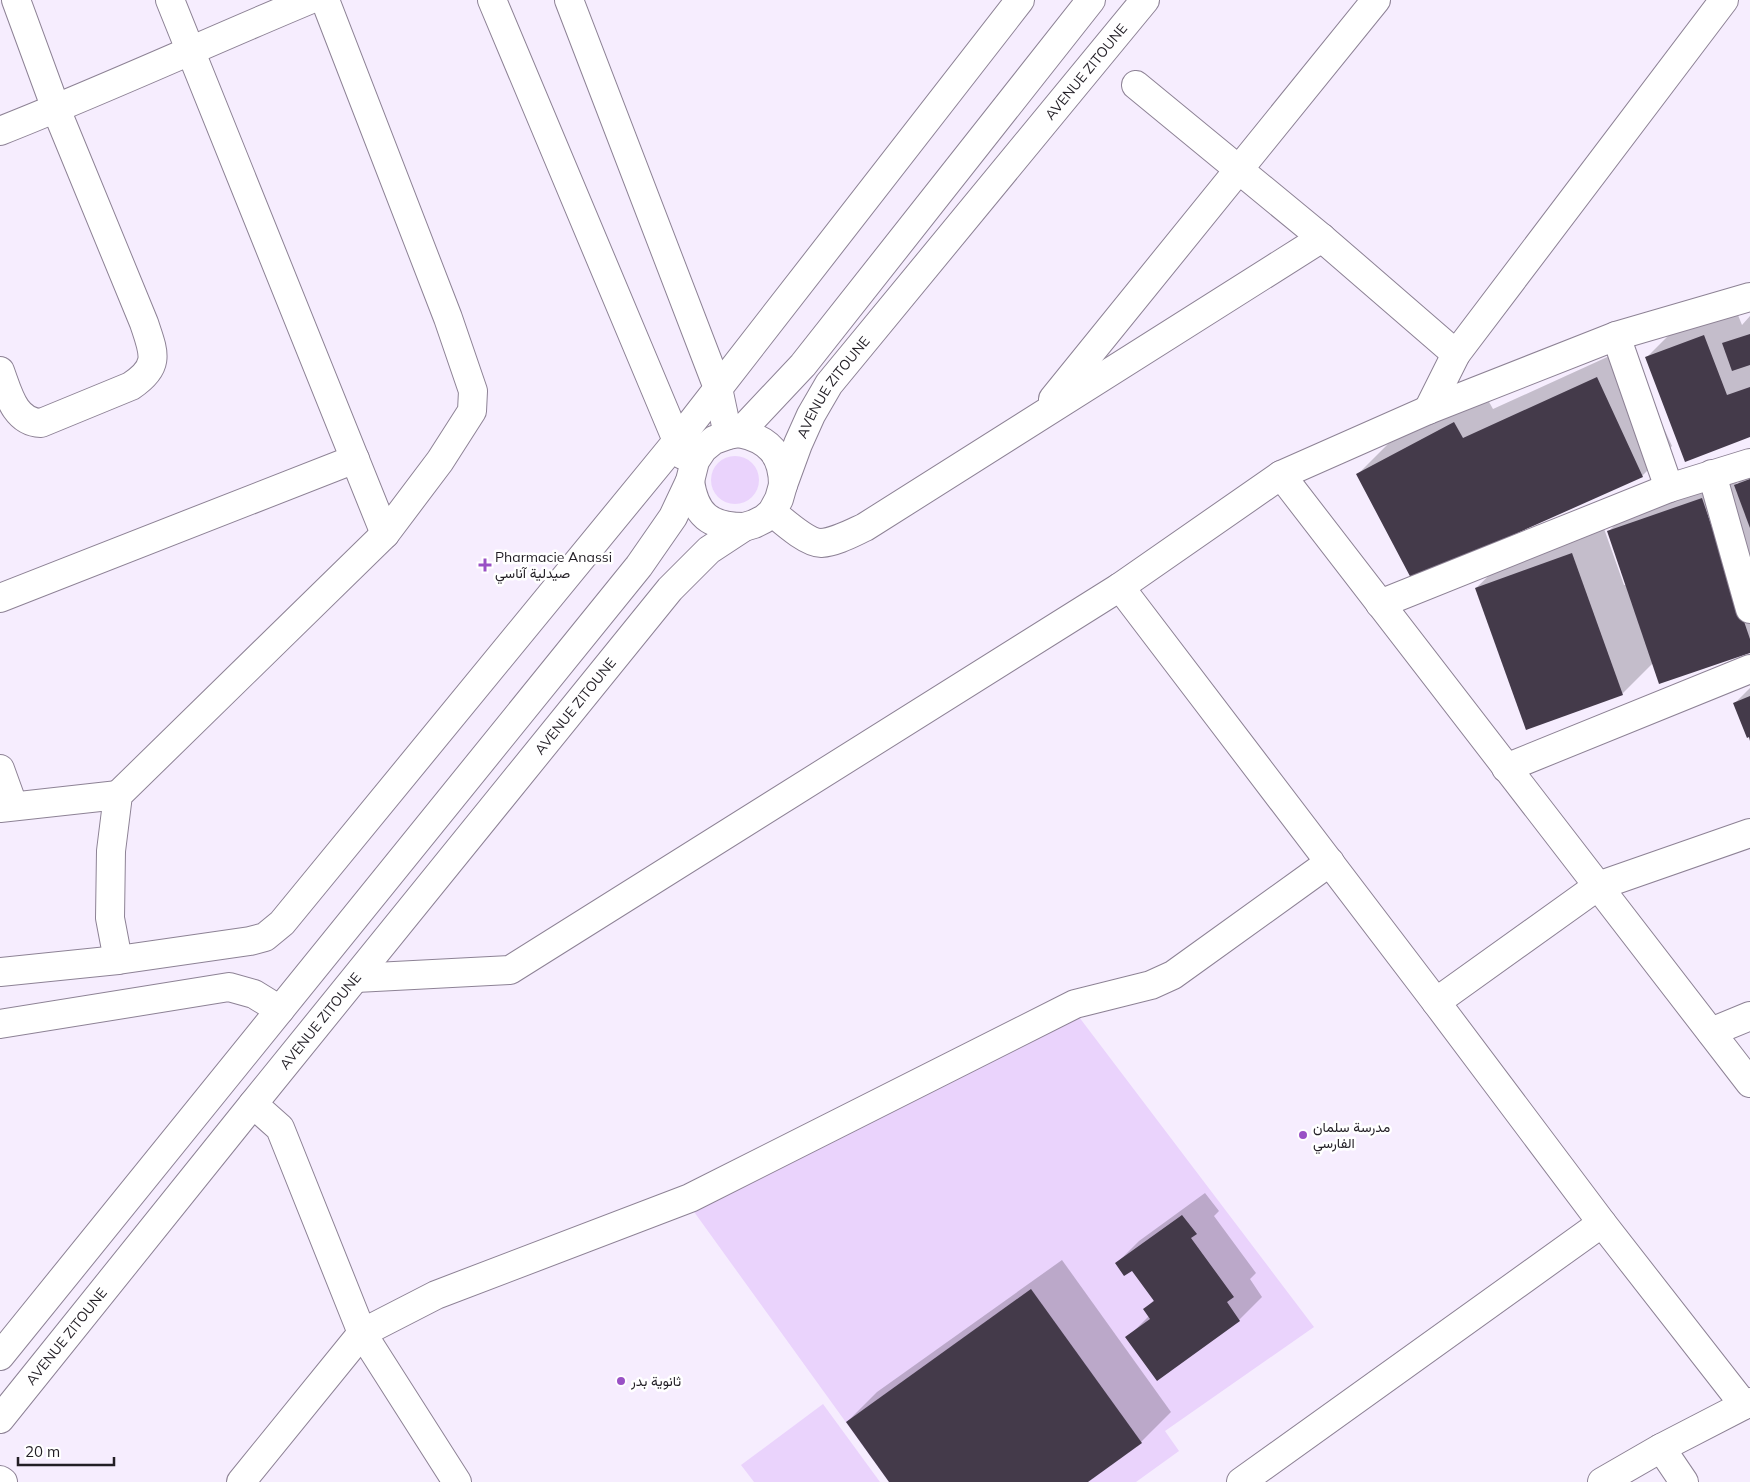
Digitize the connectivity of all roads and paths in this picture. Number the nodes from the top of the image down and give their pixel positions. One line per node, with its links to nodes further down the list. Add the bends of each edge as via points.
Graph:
1 (16, 0): 14 (street)
2 (170, 0): 12 (street)
3 (309, 0): 12 (street)
4 (325, 0): 36 (street, via 473,391 472,414)
5 (492, 0): 26 (street)
6 (569, 0): 22 (street)
7 (1020, 0): 22 (street)
8 (1091, 0): 25 (street, via 803,365)
9 (1145, 0): 32 (street, AVENUE ZITOUNE, via 829,384 811,415)
10 (1376, 0): 16 (street)
11 (1724, 0): 20 (street)
12 (190, 50): 14 (street); 27 (street)
13 (1136, 85): 16 (street)
14 (56, 109): 15 (street); 21 (street, via 144,323 154,352 153,359 142,379 131,386 41,423 25,419 16,409)
15 (0, 131)
16 (1239, 170): 17 (street); 24 (street)
17 (1322, 238): 20 (street); 24 (street)
18 (1750, 297): 19 (street)
19 (1616, 336): 23 (street); 33 (street)
20 (1456, 354): 23 (street)
21 (0, 371)
22 (718, 388): 25 (street); 26 (street)
23 (1428, 410): 30 (street)
24 (1038, 417): 34 (street, via 866,527 844,537 820,543 802,535)
25 (734, 434): 31 (street, via 714,440 703,449); 32 (street, via 752,435 772,449 781,466)
26 (678, 440): 31 (street); 49 (street, via 282,923 265,937 250,941)
27 (355, 459): 36 (street); 38 (street)
28 (1750, 462): 29 (street)
29 (1712, 474): 33 (street); 40 (street)
30 (1281, 476): 37 (street); 39 (street)
31 (690, 478): 35 (street, via 692,497 712,522); 53 (street, via 673,517 639,566)
32 (783, 485): 34 (street, AVENUE ZITOUNE, via 780,499)
33 (1669, 488): 39 (street)
34 (772, 512): 35 (street, AVENUE ZITOUNE)
35 (744, 527): 51 (street, AVENUE ZITOUNE, via 708,550 670,589)
36 (385, 534): 44 (street)
37 (1120, 587): 47 (street); 51 (street, via 510,970)
38 (0, 598)
39 (1380, 604): 42 (street)
40 (1750, 609)
41 (1750, 669): 42 (street)
42 (1506, 768): 48 (street)
43 (0, 769): 45 (street)
44 (118, 795): 45 (street); 49 (street, via 111,851 110,918)
45 (6, 807)
46 (1750, 833): 48 (street)
47 (1330, 862): 52 (street); 60 (street, via 1173,975 1151,985 1075,1004 690,1198 436,1295)
48 (1598, 886): 52 (street); 56 (street)
49 (118, 960): 50 (street)
50 (0, 972)
51 (356, 978): 58 (street, AVENUE ZITOUNE)
52 (1436, 1002): 59 (street)
53 (280, 1010): 55 (street, via 254,994 229,987); 61 (street)
54 (1750, 1016): 56 (street)
55 (0, 1024)
56 (1711, 1032): 57 (street)
57 (1750, 1083)
58 (253, 1104): 60 (street, via 280,1128); 63 (street, AVENUE ZITOUNE)
59 (1602, 1222): 62 (street); 67 (street)
60 (362, 1333): 65 (street); 66 (street)
61 (0, 1356)
62 (1747, 1404): 64 (street)
63 (0, 1419)
64 (1661, 1448): 68 (street); 69 (street)
65 (241, 1482)
66 (457, 1482)
67 (1241, 1482)
68 (1602, 1482)
69 (1684, 1482)

